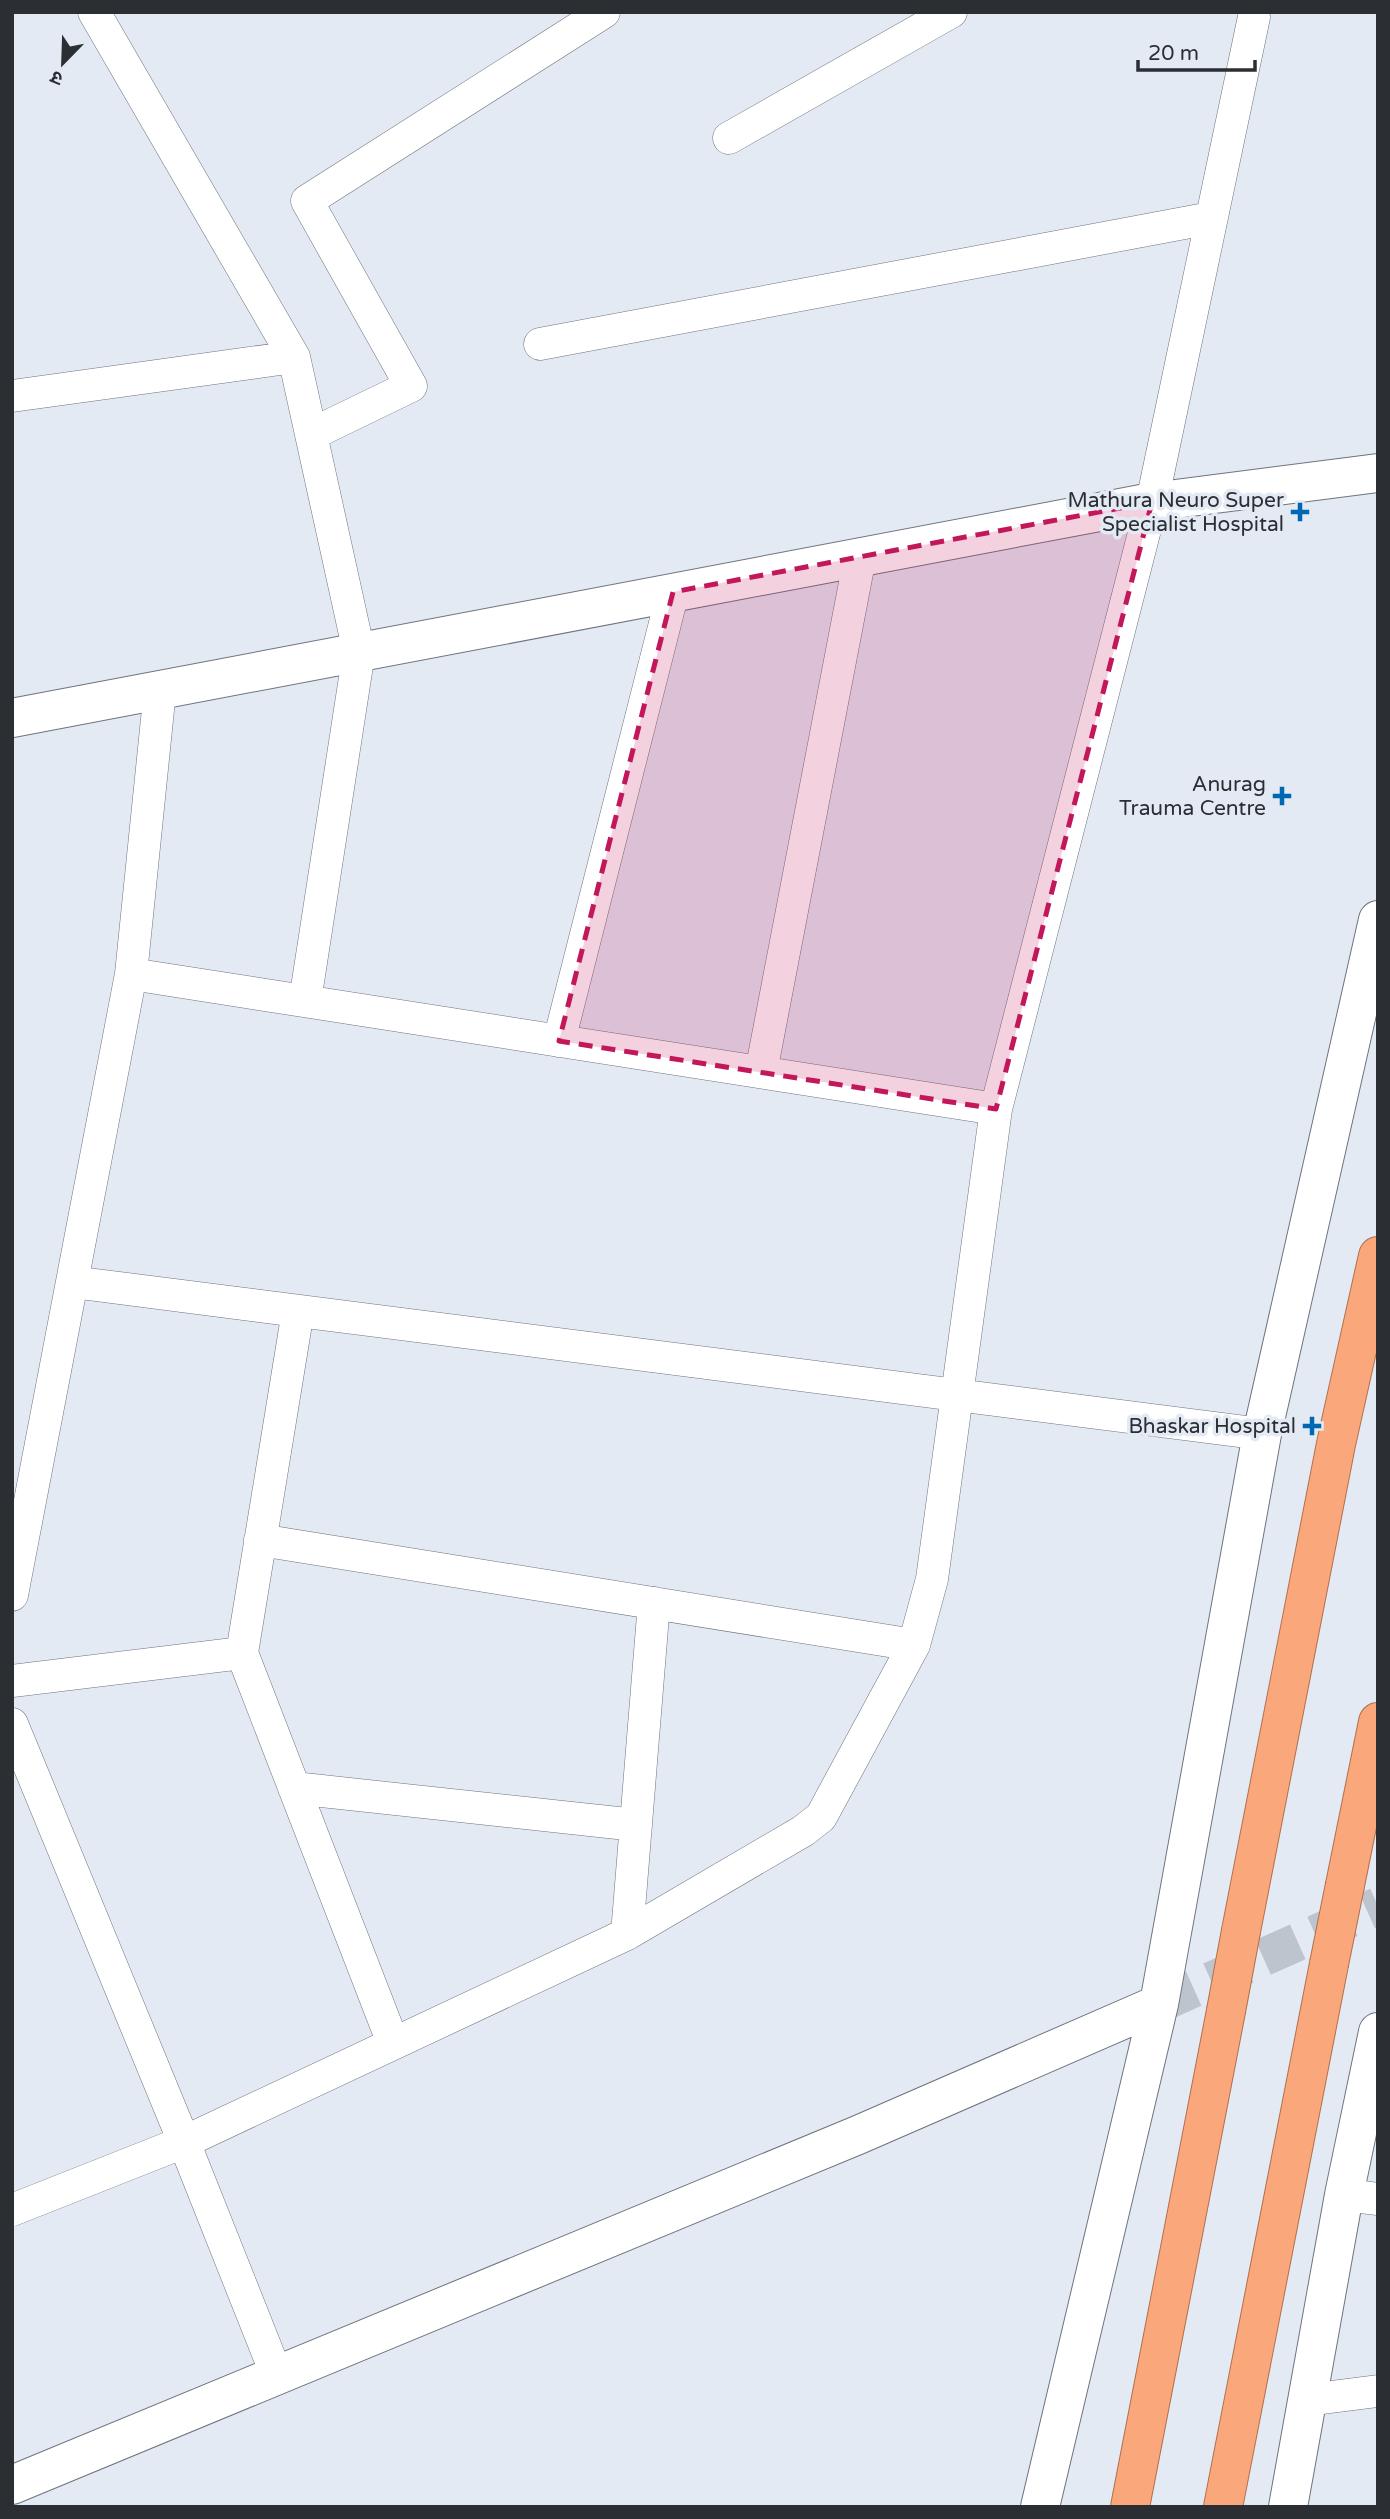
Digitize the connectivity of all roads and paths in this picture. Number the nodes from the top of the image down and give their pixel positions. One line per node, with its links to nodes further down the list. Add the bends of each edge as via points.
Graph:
1 (94, 12): 8 (street)
2 (604, 12): 10 (street, via 306,201 411,386)
3 (951, 12): 5 (street)
4 (1254, 17): 6 (street)
5 (729, 138)
6 (1211, 218): 7 (street); 12 (street)
7 (540, 344)
8 (294, 357): 9 (street); 10 (street)
9 (12, 396)
10 (312, 434): 15 (street)
11 (1378, 473): 12 (street)
12 (1152, 502): 13 (street); 23 (street)
13 (860, 557): 14 (street); 22 (street)
14 (673, 592): 15 (street); 21 (street)
15 (359, 652): 16 (street); 20 (street)
16 (160, 690): 17 (street); 19 (street)
17 (12, 718)
18 (1378, 920): 28 (street)
19 (131, 974): 20 (street); 25 (street)
20 (305, 1001): 21 (street)
21 (559, 1041): 22 (street)
22 (761, 1072): 23 (street)
23 (996, 1109): 27 (street)
24 (1378, 1256): 52 (highway, bridge, via 1336,1444)
25 (72, 1282): 26 (street); 29 (street)
26 (298, 1311): 27 (street); 30 (street)
27 (957, 1395): 28 (street); 33 (street, via 932,1579)
28 (1262, 1434): 41 (street)
29 (25, 1457): 31 (street)
30 (260, 1540): 32 (street); 34 (street)
31 (12, 1595)
32 (654, 1604): 33 (street); 39 (street)
33 (915, 1645): 40 (street, via 821,1817)
34 (242, 1653): 35 (street); 38 (street)
35 (12, 1681)
36 (1378, 1722): 53 (highway, bridge)
37 (12, 1724): 44 (street)
38 (294, 1788): 39 (street); 43 (street)
39 (636, 1825): 40 (street)
40 (627, 1934): 43 (street)
41 (1159, 2004): 47 (street, via 858,2135); 51 (street)
42 (1378, 2032): 45 (street)
43 (393, 2043): 44 (street)
44 (184, 2142): 46 (street); 47 (street)
45 (1361, 2197): 49 (street)
46 (12, 2210)
47 (276, 2375): 50 (street)
48 (1378, 2392): 49 (street)
49 (1307, 2400): 54 (street)
50 (12, 2485)
51 (1041, 2507)
52 (1130, 2507)
53 (1223, 2507)
54 (1288, 2507)

